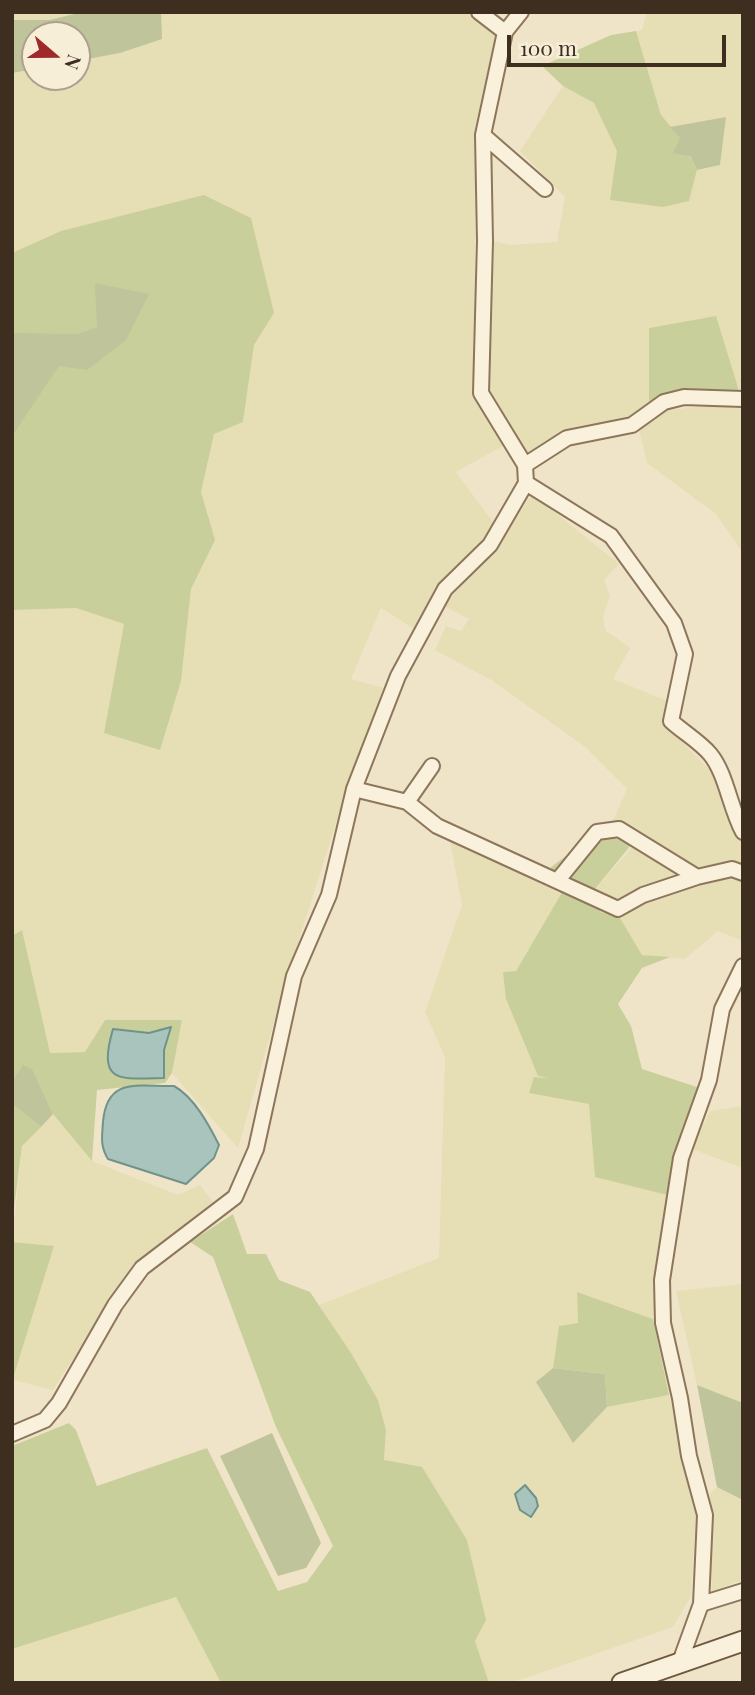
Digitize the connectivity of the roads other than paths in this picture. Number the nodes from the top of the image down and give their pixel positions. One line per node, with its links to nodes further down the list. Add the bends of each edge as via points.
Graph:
1 (479, 12): 3 (street)
2 (521, 12): 3 (street)
3 (505, 32): 4 (street)
4 (483, 135): 5 (street); 7 (street, via 481,393)
5 (545, 189)
6 (743, 399): 7 (street, via 684,397 664,402 632,425 567,438)
7 (525, 465): 8 (street)
8 (526, 483): 10 (street, via 490,545 445,589 398,676); 12 (street, via 611,536 674,623 685,654 671,721 710,753)
9 (432, 766): 11 (street)
10 (354, 789): 11 (street); 17 (street, via 329,895 294,976 256,1149 235,1197 142,1268 59,1403 45,1420)
11 (407, 802): 15 (street, via 437,827)
12 (743, 832)
13 (743, 873): 14 (street, via 733,869)
14 (696, 877): 15 (street, via 618,909); 15 (street, via 619,829 597,832)
15 (558, 880)
16 (743, 966): 19 (street, via 722,1009 709,1080 681,1158 662,1280 663,1323 705,1516)
17 (12, 1434)
18 (743, 1591): 19 (street)
19 (701, 1604): 21 (street)
20 (743, 1641): 21 (main road)
21 (680, 1662): 22 (main road)
22 (622, 1683)

